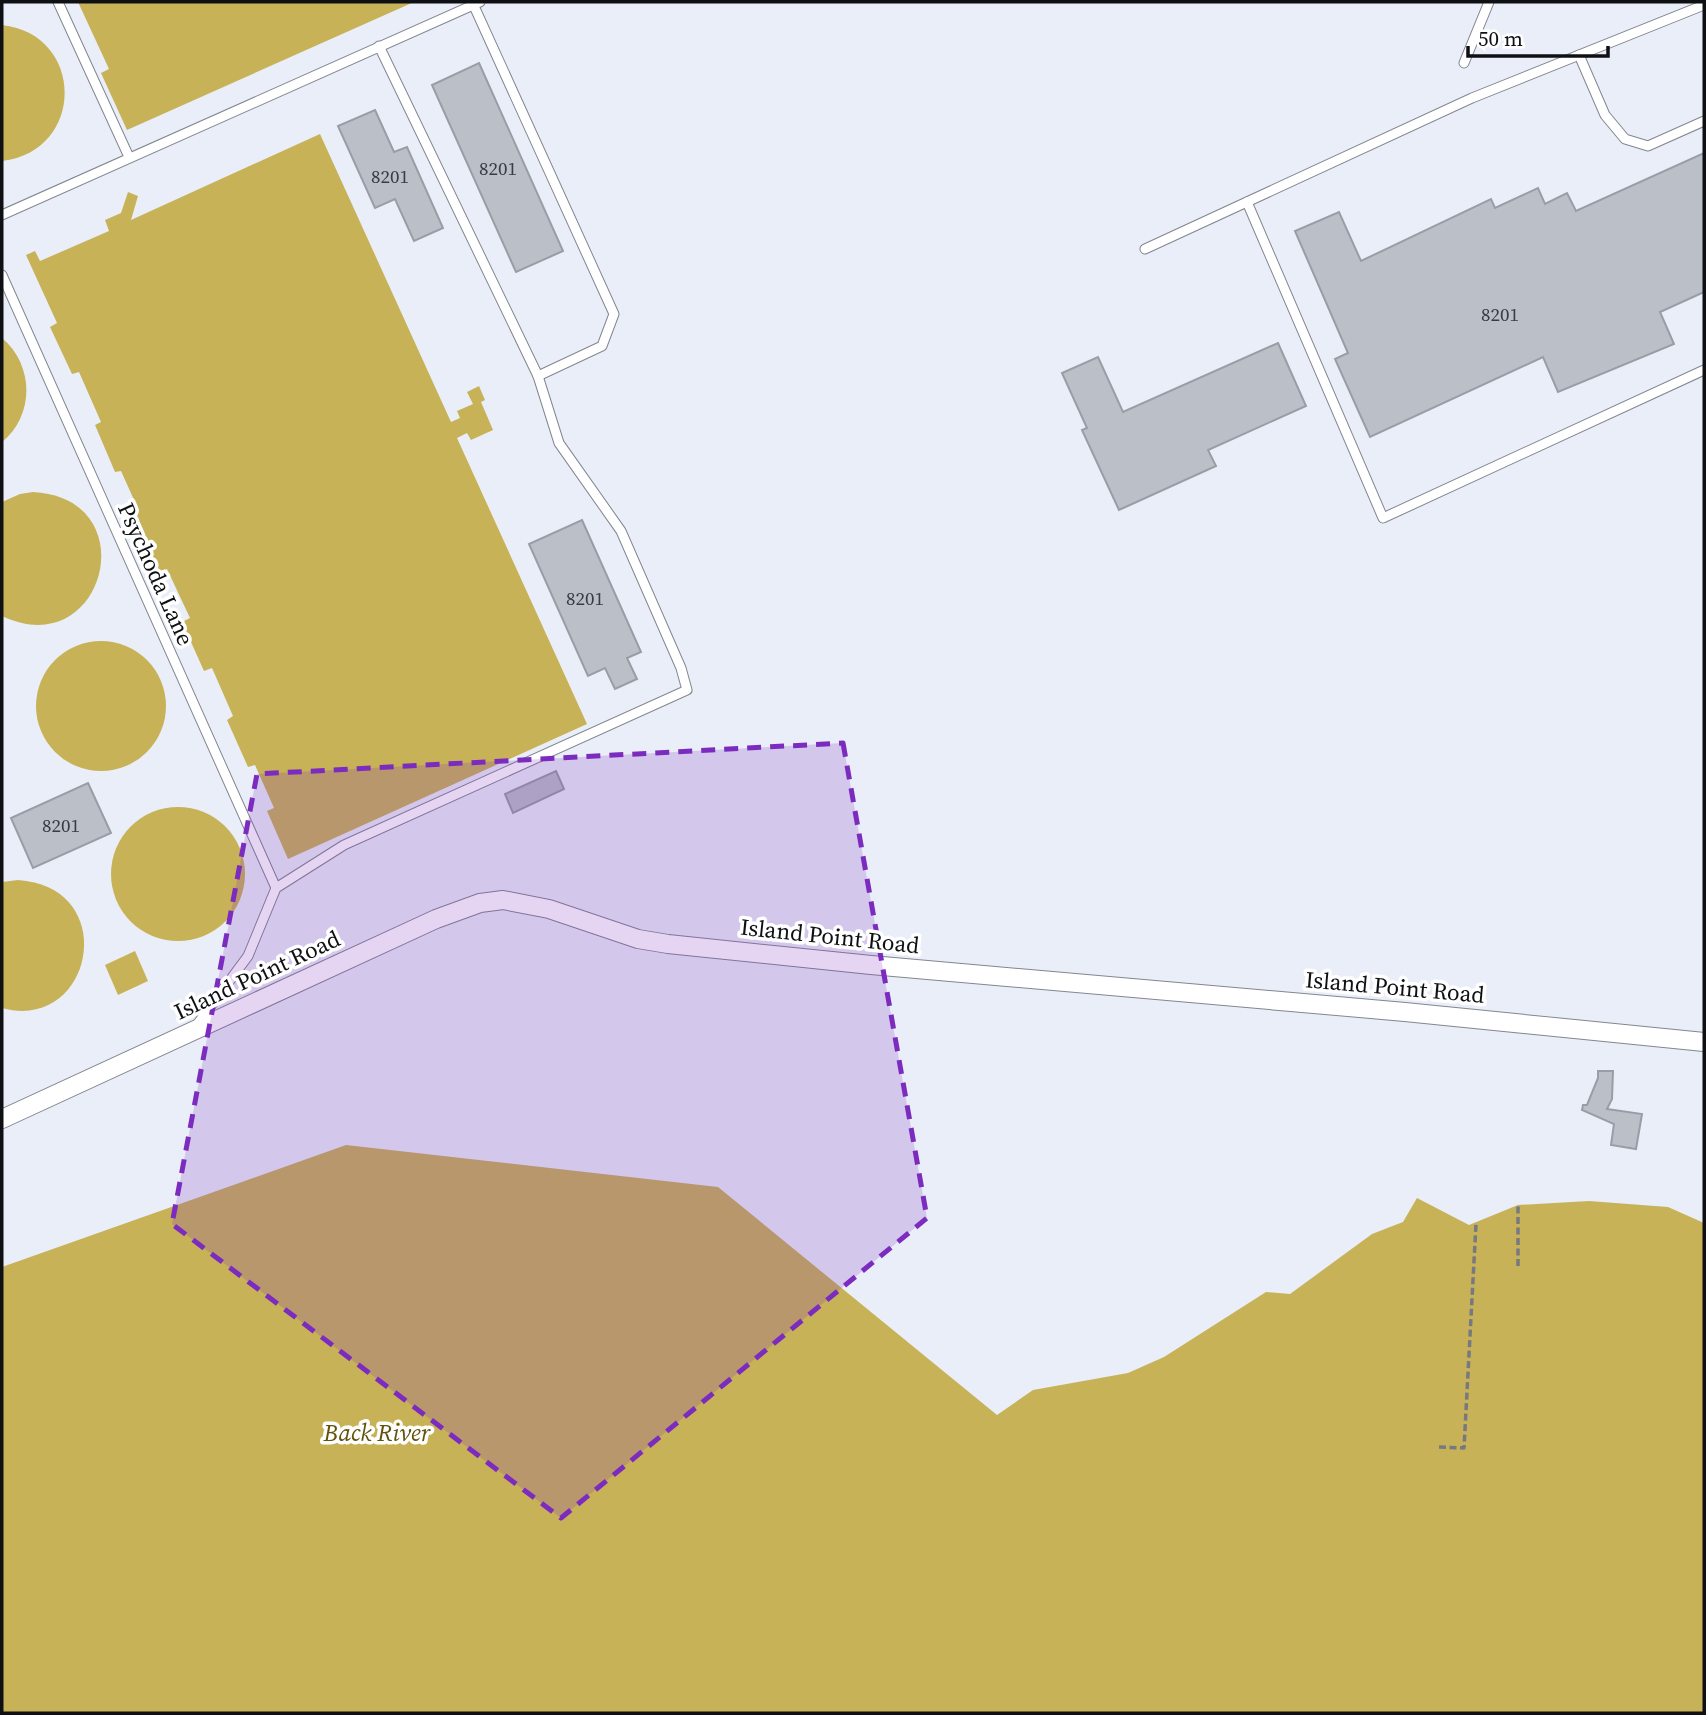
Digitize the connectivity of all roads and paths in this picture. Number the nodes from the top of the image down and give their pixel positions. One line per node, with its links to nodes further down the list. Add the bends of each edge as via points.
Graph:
1 (58, 2): 9 (lane)
2 (1489, 2): 7 (lane)
3 (477, 4): 5 (lane); 15 (lane, via 614,314 602,346)
4 (1704, 5): 6 (lane)
5 (379, 46): 9 (lane); 15 (lane)
6 (1579, 55): 8 (lane, via 1605,115 1625,139 1648,146); 10 (lane, via 1472,98)
7 (1464, 63)
8 (1704, 121)
9 (130, 157): 11 (lane)
10 (1247, 202): 12 (lane); 14 (lane, via 1383,518)
11 (2, 215)
12 (1145, 249)
13 (2, 275): 16 (lane, Psychoda Lane)
14 (1704, 370)
15 (538, 376): 16 (lane, via 559,443 621,531 687,691 344,845)
16 (275, 888): 17 (lane, via 248,956)
17 (191, 1032): 18 (street, Island Point Road, via 436,919 503,900 668,944); 19 (street, Island Point Road)
18 (1704, 1042)
19 (2, 1119)
20 (1518, 1205): 22 (path)
21 (1476, 1224): 23 (path, via 1465,1448)
22 (1518, 1266)
23 (1439, 1447)

